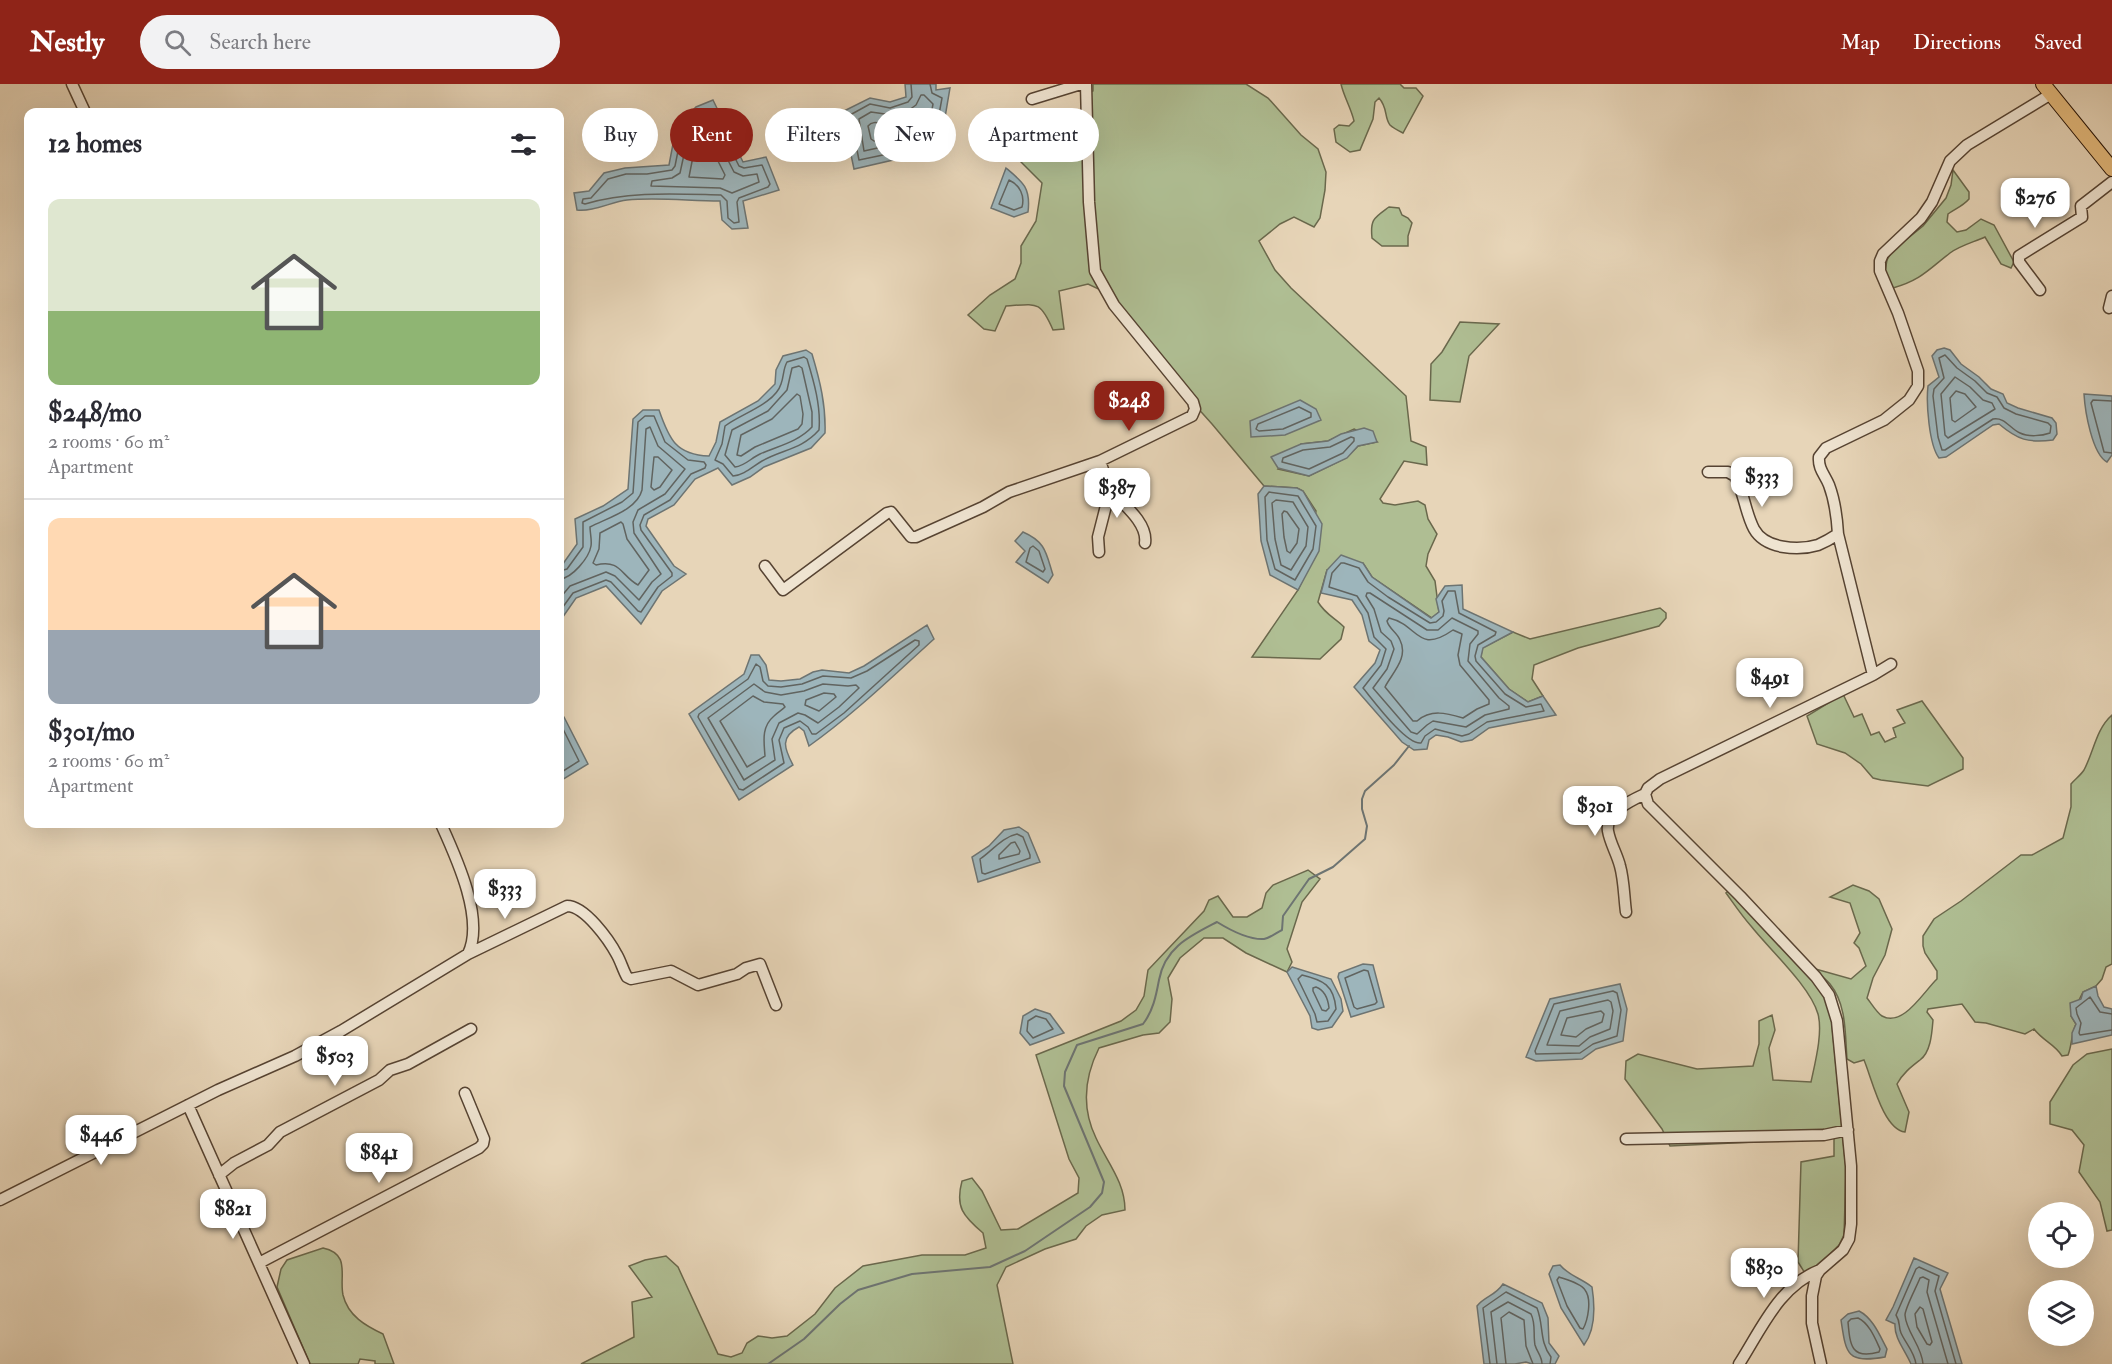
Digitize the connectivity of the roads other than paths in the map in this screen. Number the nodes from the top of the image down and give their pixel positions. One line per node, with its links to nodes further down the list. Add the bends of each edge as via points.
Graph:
1 (72, 84): 6 (street)
2 (1081, 84): 5 (street)
3 (1086, 84): 12 (street, via 1095,271 1114,304 1195,409 1192,416)
4 (2047, 89): 7 (main road); 15 (street, via 1955,155 1922,218 1881,257 1880,271 1908,340 1919,381 1909,400 1884,420 1820,454 1819,464 1834,502)
5 (1032, 99)
6 (83, 108)
7 (2112, 169)
8 (2112, 182): 9 (street, via 2081,206 2082,217 2019,256 2019,262)
9 (2040, 290)
10 (2112, 296): 11 (street)
11 (2109, 308)
12 (1100, 461): 14 (street); 18 (street, via 1009,492 916,537 911,537 891,512 887,513 783,590)
13 (1708, 472): 15 (street, via 1730,472 1736,477 1755,529 1766,541 1808,547)
14 (1110, 490): 16 (street, via 1142,526); 17 (street, via 1098,537)
15 (1838, 534): 20 (street)
16 (1145, 543)
17 (1099, 552)
18 (765, 566)
19 (1891, 664): 20 (street)
20 (1873, 675): 21 (street, via 1660,779)
21 (1645, 794): 23 (street, via 1628,802 1608,824 1621,867); 29 (street, via 1648,804 1740,896 1829,995 1838,1029)
22 (443, 828): 24 (street, via 469,896 474,934)
23 (1626, 912)
24 (468, 954): 25 (street, via 574,906 586,915 631,979 671,971 698,985 760,964); 28 (street, via 341,1032)
25 (776, 1005)
26 (471, 1029): 31 (street, via 280,1132 268,1145)
27 (465, 1093): 33 (street, via 484,1139 479,1148)
28 (188, 1105): 31 (street); 32 (street)
29 (1848, 1130): 30 (street, via 1824,1135); 34 (street, via 1850,1232 1843,1250)
30 (1626, 1139)
31 (219, 1176): 33 (street)
32 (0, 1200)
33 (259, 1263): 35 (street)
34 (1820, 1269): 36 (street, via 1800,1279 1782,1296); 37 (street, via 1811,1305)
35 (304, 1364)
36 (1740, 1364)
37 (1821, 1364)

